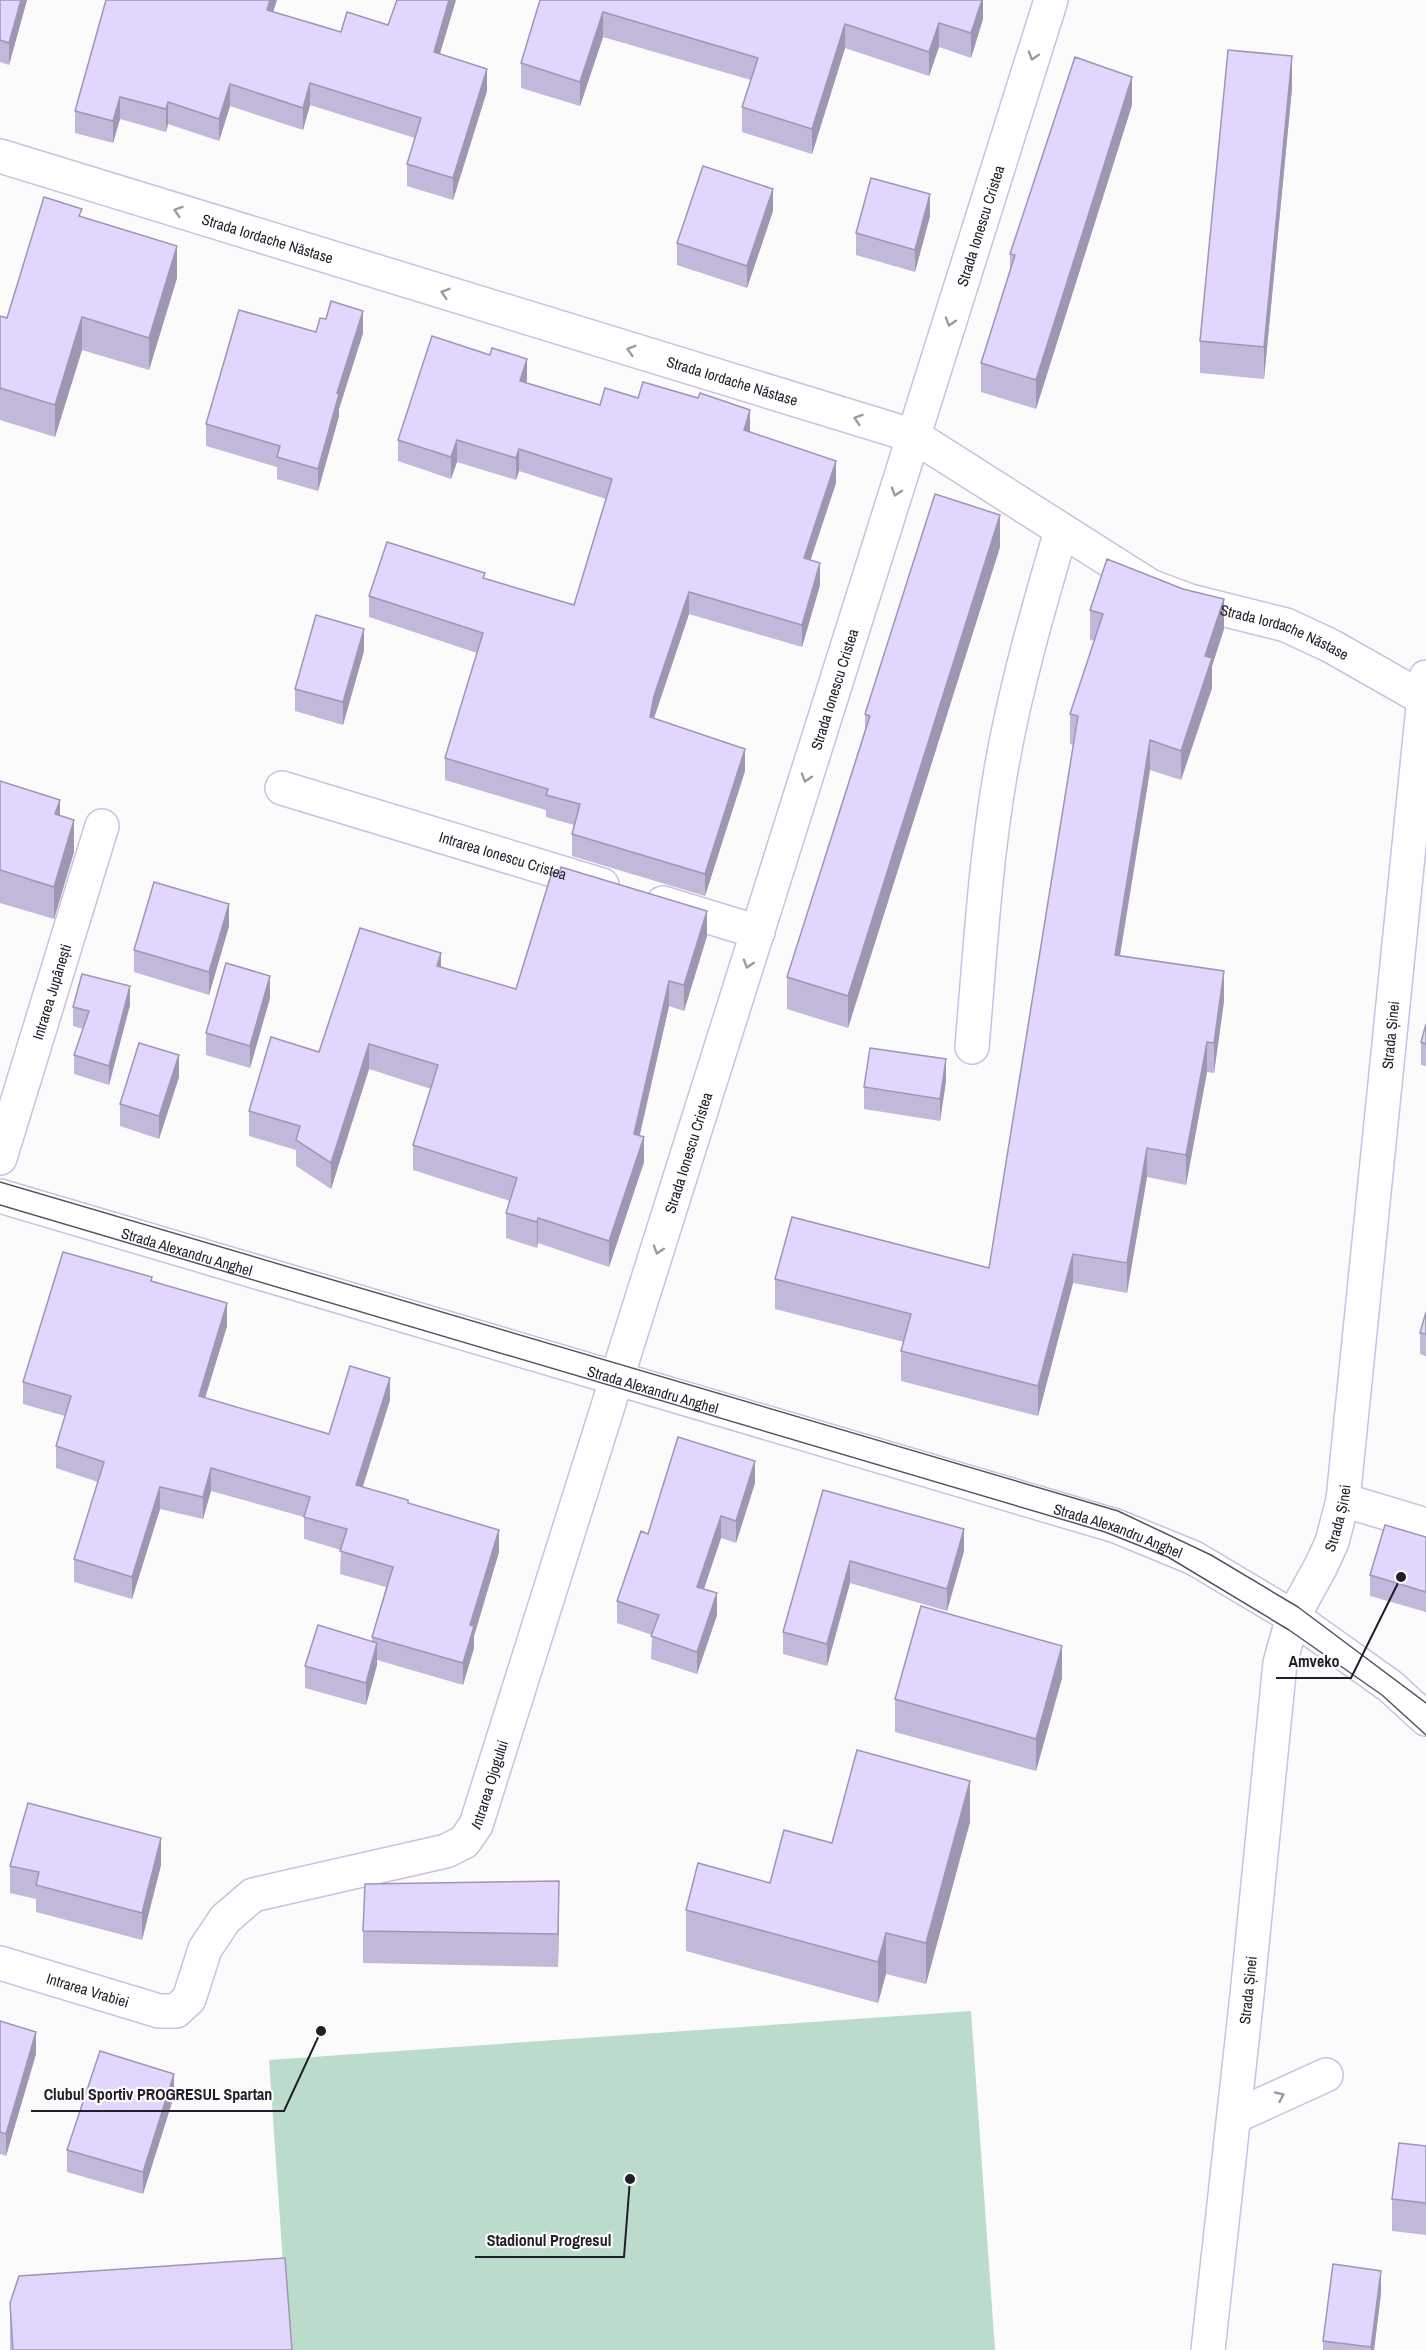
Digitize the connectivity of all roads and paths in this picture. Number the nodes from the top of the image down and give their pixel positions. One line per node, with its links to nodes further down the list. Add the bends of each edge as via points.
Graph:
1 (1051, 0): 3 (street, Strada Ionescu Cristea, one-way to 3)
2 (0, 156): 3 (street, Strada Iordache Năstase, one-way to 2)
3 (914, 436): 4 (street, Strada Iordache Năstase); 8 (street, Strada Ionescu Cristea, one-way to 8)
4 (1061, 531): 5 (street, Strada Iordache Năstase, via 1150,586 1190,601 1286,625); 9 (street, via 1001,769 987,870)
5 (1425, 692): 13 (street, Strada Șinei)
6 (282, 788): 8 (street, Intrarea Ionescu Cristea)
7 (102, 826): 10 (street, Intrarea Jupânești)
8 (758, 932): 12 (street, Strada Ionescu Cristea, one-way to 12)
9 (972, 1047)
10 (0, 1158)
11 (0, 1196): 12 (street, Strada Alexandru Anghel)
12 (617, 1379): 15 (street, Strada Alexandru Anghel, via 1116,1526 1194,1558); 18 (street, Intrarea Ojogului, via 476,1825 464,1842 446,1851 253,1895 220,1926 205,1949 189,1999)
13 (1343, 1500): 14 (street); 15 (street, Strada Șinei, via 1325,1558)
14 (1426, 1525)
15 (1293, 1617): 16 (street, Strada Alexandru Anghel, via 1390,1686); 20 (street, Strada Șinei, via 1276,1690)
16 (1426, 1719)
17 (0, 1963): 18 (street, Intrarea Vrabiei, via 159,2011)
18 (176, 2011)
19 (1326, 2075): 20 (street, one-way to 19)
20 (1234, 2117): 21 (street, Strada Șinei)
21 (1208, 2350)

